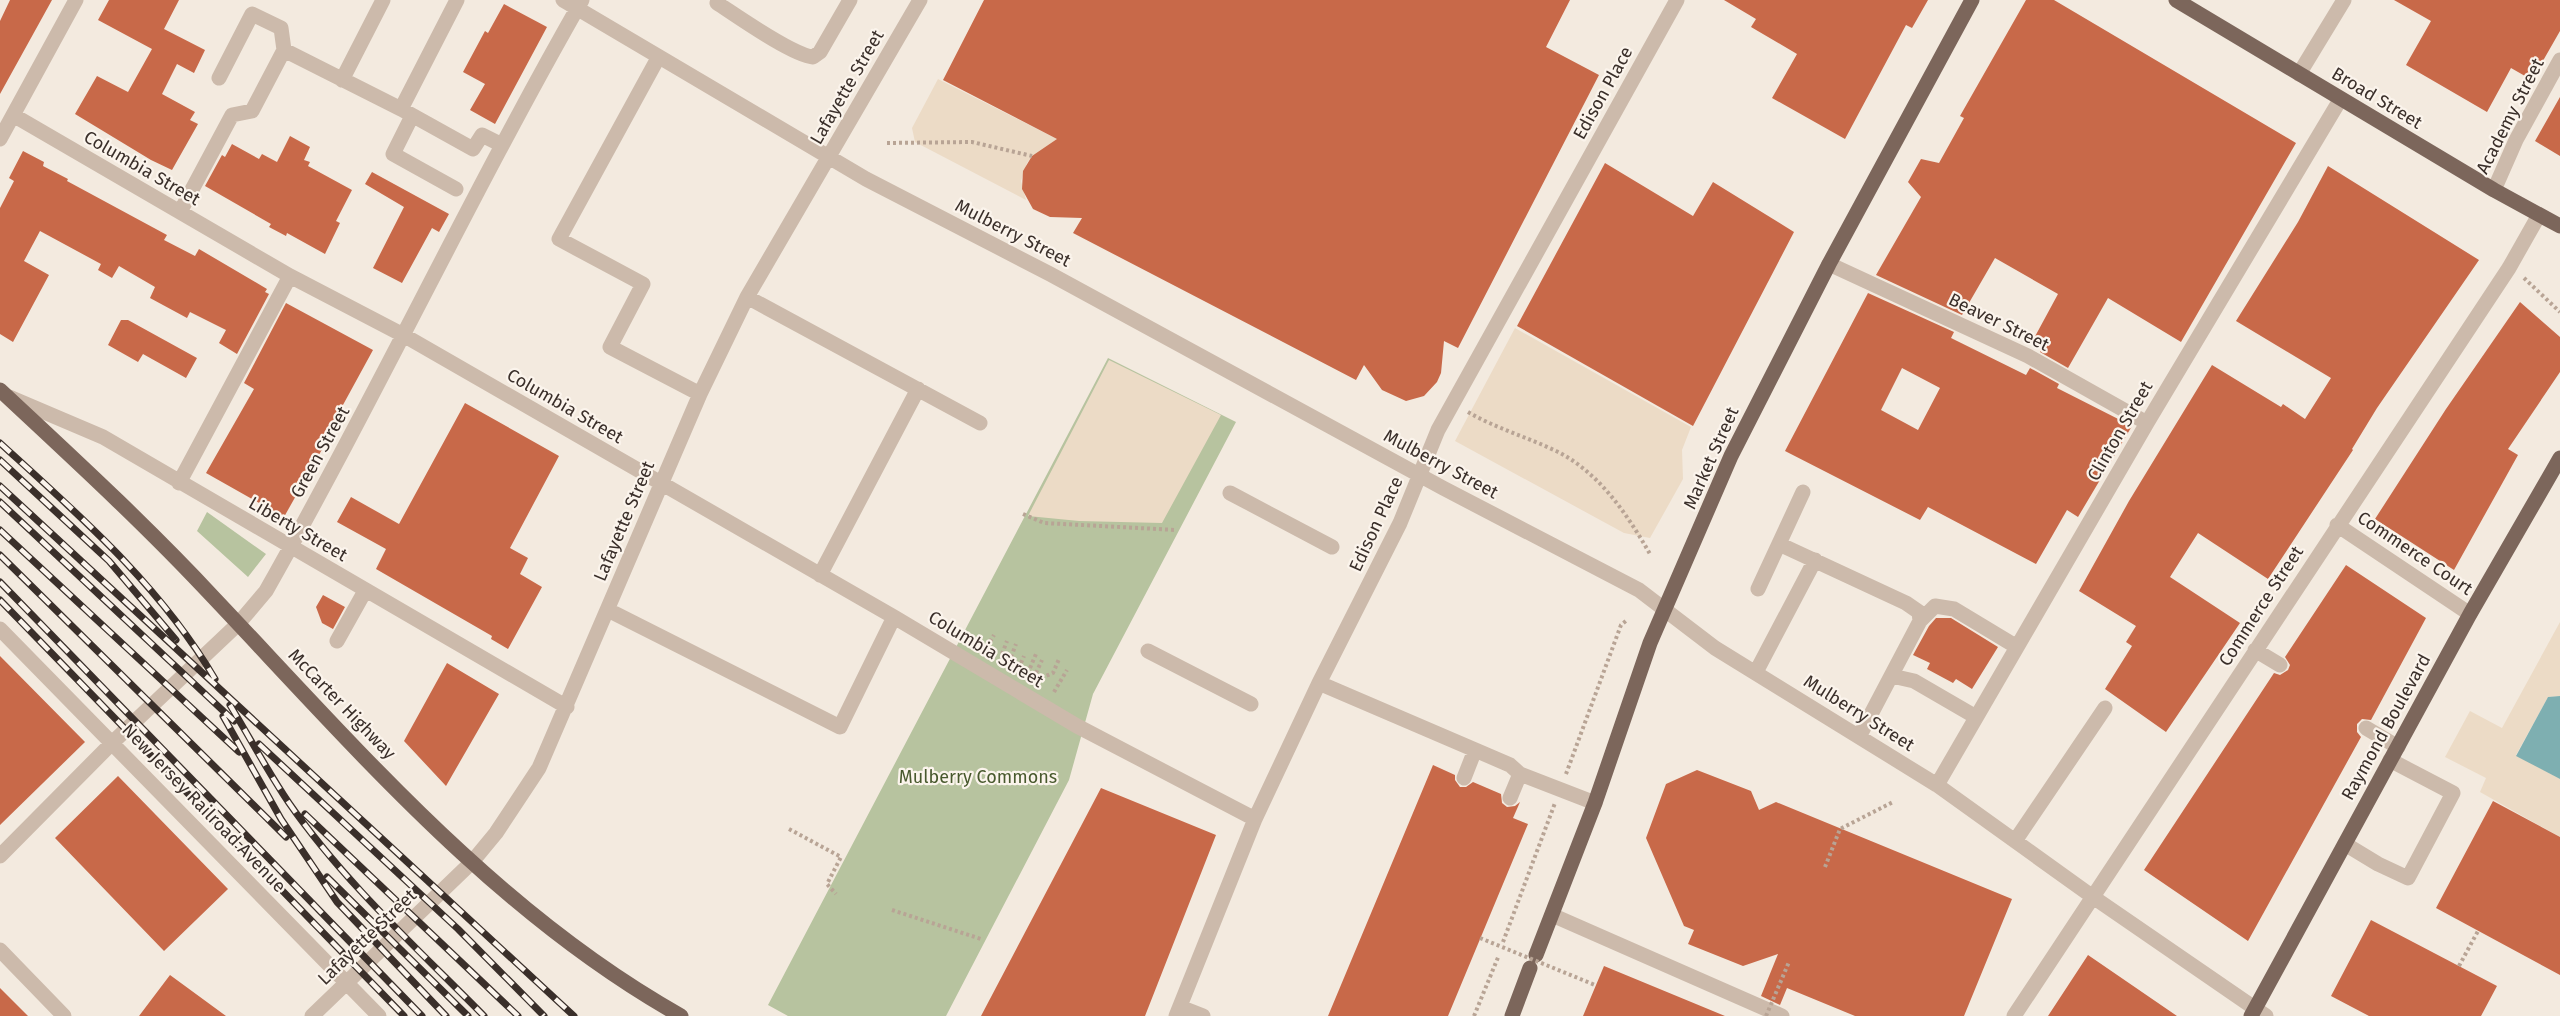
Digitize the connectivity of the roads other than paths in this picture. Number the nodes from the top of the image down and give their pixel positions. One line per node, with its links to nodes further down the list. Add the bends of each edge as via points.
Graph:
1 (76, 0): 21 (street)
2 (383, 0): 18 (street)
3 (457, 0): 20 (street)
4 (563, 0): 12 (street, Mulberry Street)
5 (850, 0): 11 (street, via 820,52 813,57)
6 (920, 0): 24 (street, Lafayette Street)
7 (1677, 0): 40 (street, Edison Place, via 1437,430)
8 (1972, 0): 30 (main road, Market Street)
9 (2176, 0): 16 (main road, Broad Street)
10 (2344, 0): 16 (street)
11 (715, 1)
12 (580, 4): 14 (street, Mulberry Street); 23 (street, Green Street)
13 (284, 50): 17 (street, via 281,28 252,14); 18 (street); 27 (street, via 252,111 232,115)
14 (658, 58): 24 (street, Mulberry Street); 36 (street, via 559,239 642,284 610,347)
15 (2560, 60): 26 (street, Academy Street, via 2516,140)
16 (2299, 74): 19 (main road, Broad Street)
17 (219, 78)
18 (342, 80): 20 (street)
19 (2340, 100): 26 (main road, Broad Street); 38 (street, Clinton Street)
20 (406, 112): 23 (street, via 473,149 482,135); 25 (street, via 393,154)
21 (13, 115): 22 (street); 27 (street, Columbia Street)
22 (0, 139)
23 (502, 145): 33 (street, Green Street)
24 (829, 158): 32 (street, Lafayette Street); 40 (street, Mulberry Street)
25 (456, 189)
26 (2494, 190): 28 (main road, Broad Street)
27 (180, 212): 31 (street, Columbia Street)
28 (2539, 215): 29 (main road, Broad Street); 45 (street, Commerce Street, via 2509,268)
29 (2560, 226)
30 (1830, 264): 38 (street, Beaver Street, via 2028,356); 53 (main road, Market Street, via 1731,456)
31 (290, 276): 33 (street, Columbia Street); 41 (street)
32 (747, 297): 34 (street); 36 (street, Lafayette Street)
33 (405, 336): 42 (street, Columbia Street); 48 (street, Green Street)
34 (918, 389): 37 (street); 50 (street)
35 (3, 392): 41 (street, Liberty Street, via 103,437); 58 (main road, McCarter Highway, via 168,550)
36 (700, 393): 42 (street, Lafayette Street)
37 (980, 423)
38 (2147, 423): 61 (street, Clinton Street)
39 (2560, 458): 55 (main road, Raymond Boulevard)
40 (1419, 475): 53 (street, Mulberry Street, via 1616,577); 67 (street, Edison Place, via 1400,523)
41 (179, 483): 48 (street, Liberty Street)
42 (661, 484): 50 (street, Columbia Street); 54 (street, Lafayette Street)
43 (1803, 492): 46 (street)
44 (1230, 493): 47 (street)
45 (2337, 525): 55 (street, Commerce Court); 62 (street, Commerce Street)
46 (1779, 544): 49 (street); 51 (street)
47 (1332, 547)
48 (290, 548): 52 (street, Liberty Street); 58 (street, Green Street, via 266,591)
49 (1815, 560): 57 (street, via 1906,603 1919,612); 65 (street)
50 (820, 575): 56 (street, Columbia Street)
51 (1758, 589)
52 (365, 591): 60 (street); 69 (street, Liberty Street)
53 (1664, 608): 65 (street, Mulberry Street, via 1715,648); 81 (main road, Market Street)
54 (608, 610): 56 (street, via 840,728); 69 (street, Lafayette Street)
55 (2470, 614): 76 (main road, Raymond Boulevard)
56 (894, 617): 82 (street, Columbia Street, via 1077,726)
57 (1920, 621): 61 (street, via 1935,606 1954,609); 66 (street)
58 (238, 624): 74 (street, Green Street); 86 (main road, McCarter Highway)
59 (0, 629): 74 (street, New Jersey Railroad Avenue)
60 (337, 641)
61 (2017, 647): 71 (street, Clinton Street)
62 (2256, 650): 64 (street); 87 (street, Commerce Street)
63 (1148, 651): 68 (street)
64 (2280, 665)
65 (1756, 672): 73 (street, Mulberry Street)
66 (1892, 676): 71 (street, via 1914,681); 73 (street)
67 (1319, 683): 75 (street); 82 (street, Edison Place)
68 (1251, 704)
69 (567, 707): 86 (street, Lafayette Street, via 538,768)
70 (2105, 708): 83 (street)
71 (1976, 717): 79 (street, Clinton Street)
72 (2366, 728): 76 (street)
73 (1860, 735): 79 (street, Mulberry Street)
74 (112, 743): 85 (street, Green Street); 90 (street, New Jersey Railroad Avenue)
75 (1475, 750): 77 (street, via 1510,765); 78 (street)
76 (2394, 754): 84 (main road, Raymond Boulevard); 84 (street, via 2453,793 2408,879)
77 (1520, 774): 80 (street); 81 (street)
78 (1464, 778)
79 (1937, 785): 83 (street, Mulberry Street)
80 (1510, 798)
81 (1594, 803): 88 (main road, Market Street)
82 (1255, 819): 91 (street, Edison Place)
83 (2015, 841): 87 (street, Mulberry Street)
84 (2345, 844): 92 (main road, Raymond Boulevard)
85 (0, 856)
86 (472, 862): 90 (street, Lafayette Street); 96 (main road, McCarter Highway, via 615,977)
87 (2093, 897): 92 (street, Mulberry Street); 100 (street, Commerce Street)
88 (1552, 915): 98 (main road, Market Street); 99 (street)
89 (2, 956): 93 (street)
90 (347, 983): 94 (street, Lafayette Street); 95 (street, New Jersey Railroad Avenue)
91 (1178, 1011): 97 (street)
92 (2258, 1013)
93 (64, 1016)
94 (312, 1016)
95 (379, 1016)
96 (681, 1016)
97 (1203, 1016)
98 (1512, 1016)
99 (1782, 1016)
100 (2014, 1016)

